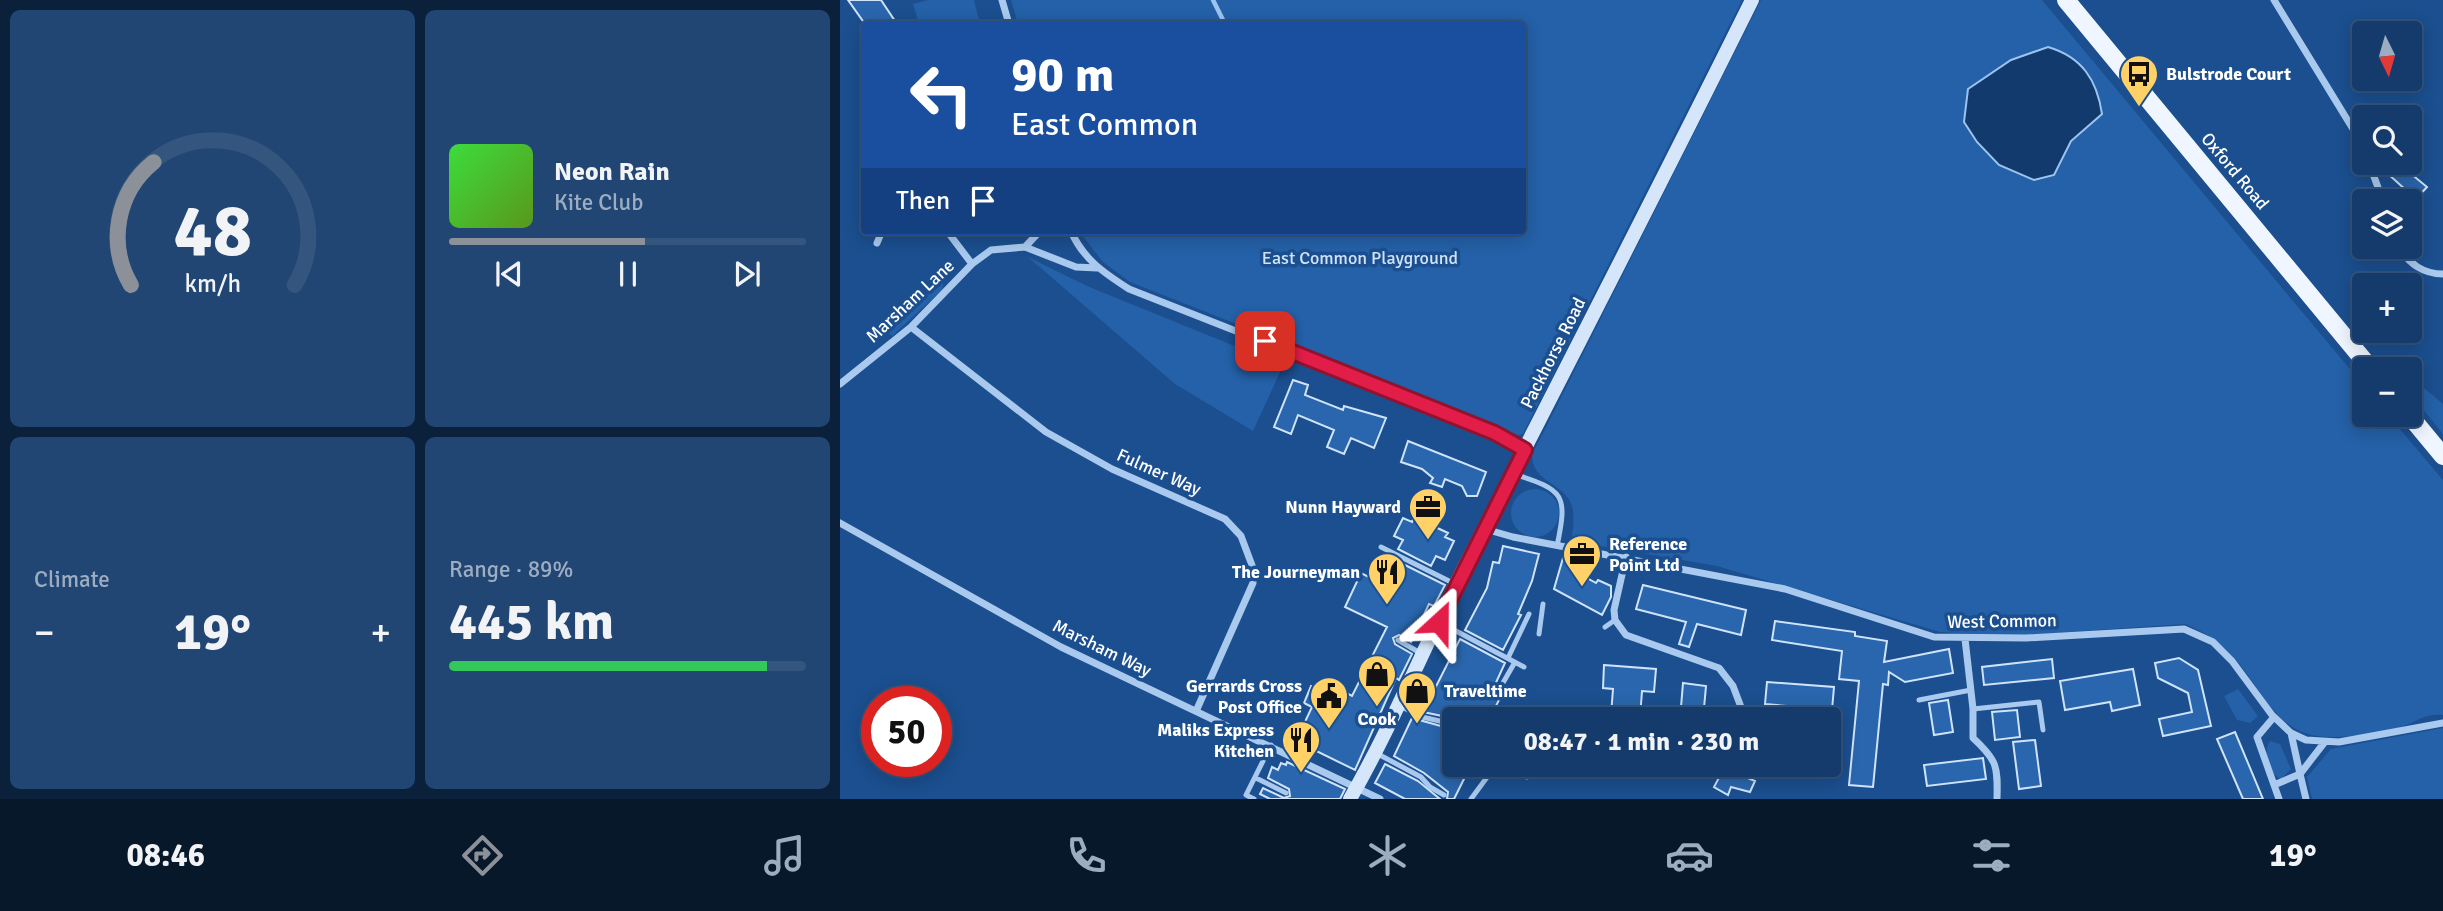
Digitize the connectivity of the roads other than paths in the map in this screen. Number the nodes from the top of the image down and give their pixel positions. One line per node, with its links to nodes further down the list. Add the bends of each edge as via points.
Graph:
1 (1002, 0): 5 (street)
2 (1752, 0): 21 (main road, Packhorse Road)
3 (2066, 0): 18 (main road, Oxford Road)
4 (2274, 0): 6 (street)
5 (1008, 21)
6 (2352, 127)
7 (880, 235): 11 (street)
8 (950, 235): 14 (street)
9 (1036, 235): 12 (street)
10 (1073, 235): 15 (street)
11 (877, 243)
12 (1025, 247): 14 (street, Marsham Lane, via 990,250); 15 (street, via 1076,267)
13 (2408, 259): 16 (street, via 2430,274)
14 (972, 264): 17 (street, Marsham Lane)
15 (1097, 268): 21 (street, via 1129,289 1495,433)
16 (2443, 274)
17 (911, 327): 19 (street, Marsham Lane); 47 (street, Fulmer Way, via 1046,432 1112,469 1225,519 1241,536 1253,568 1253,583)
18 (2361, 357)
19 (840, 384)
20 (2419, 427): 22 (main road)
21 (1525, 450): 23 (main road, Packhorse Road)
22 (2443, 456)
23 (1513, 473): 25 (main road, Packhorse Road); 26 (lane, via 1556,492 1562,501)
24 (840, 523): 47 (street, Marsham Way, via 1060,647)
25 (1484, 528): 26 (street, West Common); 29 (main road, Packhorse Road)
26 (1557, 546): 28 (street, West Common)
27 (1381, 547): 29 (lane)
28 (1626, 558): 32 (street); 36 (street, West Common, via 1785,589 1934,638)
29 (1455, 584): 33 (main road, Packhorse Road)
30 (1543, 604): 35 (lane)
31 (1529, 614): 39 (lane)
32 (1615, 620): 34 (lane); 46 (street, via 1626,635 1719,668)
33 (1439, 622): 38 (main road, Packhorse Road); 39 (lane)
34 (1605, 627)
35 (1539, 634)
36 (1965, 639): 43 (street); 49 (street, West Common, via 2183,629 2213,642)
37 (1398, 640): 38 (lane)
38 (1423, 654): 45 (main road, Packhorse Road)
39 (1508, 658): 40 (lane)
40 (1515, 662): 41 (lane); 42 (lane)
41 (1524, 667)
42 (1500, 688)
43 (1971, 690): 44 (lane); 48 (street)
44 (1919, 700)
45 (1399, 705): 50 (lane); 56 (main road, Packhorse Road)
46 (1741, 707)
47 (1197, 709): 55 (street, Marsham Way)
48 (1973, 709): 52 (lane, via 2039,702); 67 (street, via 1973,737 1993,756 1997,770)
49 (2274, 717): 53 (street, West Common); 60 (street, via 2256,737)
50 (1442, 722)
51 (2443, 723): 54 (street, West Common)
52 (2043, 730)
53 (2291, 733): 54 (street, West Common); 57 (street)
54 (2324, 743): 57 (street)
55 (1271, 744): 59 (lane); 62 (street, Marsham Way)
56 (1375, 753): 62 (main road, Packhorse Road); 63 (lane)
57 (2300, 774): 60 (street); 69 (street)
58 (1487, 777): 66 (lane)
59 (1256, 778): 61 (lane); 64 (lane, via 1246,794)
60 (2274, 785): 68 (street)
61 (1286, 793)
62 (1354, 793): 65 (street, Marsham Way)
63 (1444, 795)
64 (1254, 799)
65 (1380, 799)
66 (1471, 799)
67 (1997, 799)
68 (2279, 799)
69 (2306, 799)

